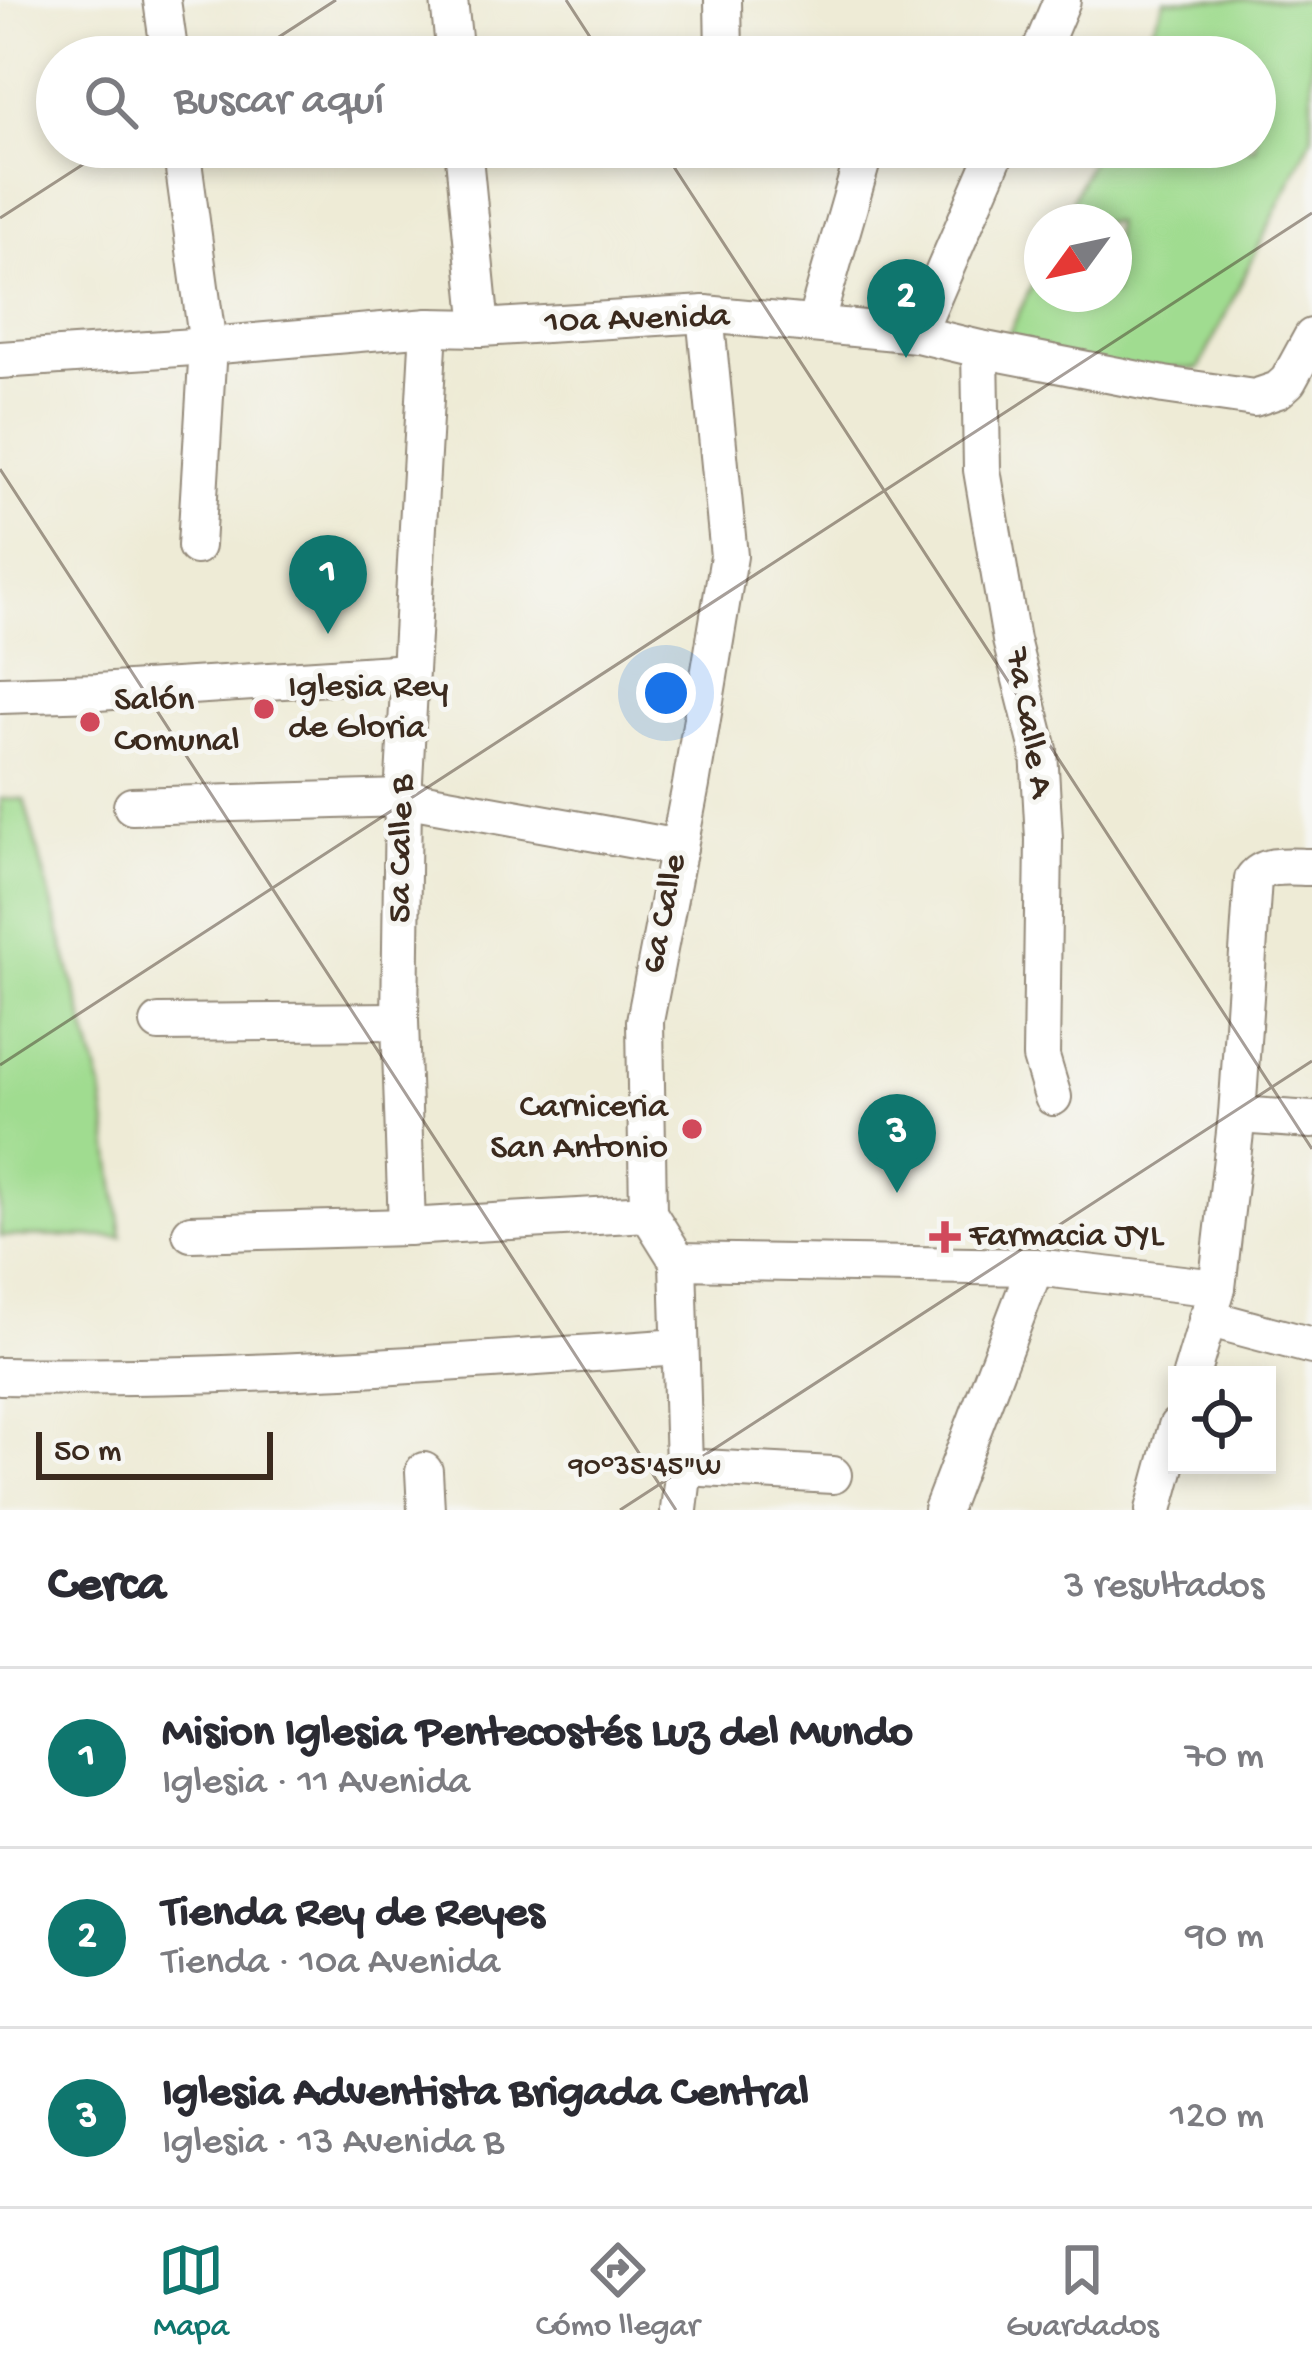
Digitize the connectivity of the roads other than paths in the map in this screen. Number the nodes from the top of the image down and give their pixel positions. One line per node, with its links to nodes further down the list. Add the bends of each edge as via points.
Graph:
1 (162, 0): 5 (street)
2 (449, 0): 6 (street)
3 (723, 0): 7 (street)
4 (1063, 0): 8 (street)
5 (167, 36)
6 (452, 36)
7 (724, 36)
8 (1047, 36)
9 (185, 168): 19 (street)
10 (466, 168): 16 (street)
11 (860, 168): 14 (street)
12 (989, 168): 17 (street)
13 (705, 314): 14 (street, 10a Avenida); 16 (street, 10a Avenida); 27 (street, 6a Calle, via 729,556)
14 (814, 324): 17 (street, 10a Avenida)
15 (429, 326): 16 (street, 10a Avenida); 19 (street, 10a Avenida); 23 (street, 5a Calle B)
16 (481, 328)
17 (917, 334): 20 (street, 10a Avenida)
18 (1312, 337): 20 (street, 10a Avenida, via 1288,381 1267,395 1238,398)
19 (208, 346): 21 (street, 10a Avenida); 22 (street)
20 (980, 349): 31 (street, 7a Calle A, via 983,479 1040,764 1041,1057)
21 (0, 360)
22 (196, 546)
23 (409, 672): 24 (street); 25 (street, 5a Calle B)
24 (0, 695)
25 (404, 798): 26 (street); 27 (street); 29 (street, 5a Calle B)
26 (132, 806)
27 (679, 848): 34 (street, 6a Calle, via 645,1021)
28 (1312, 867): 32 (street, via 1268,868 1253,879)
29 (400, 1021): 30 (street); 35 (street, 5a Calle B)
30 (159, 1023)
31 (1053, 1097)
32 (1237, 1114): 33 (street); 39 (street)
33 (1312, 1120)
34 (648, 1213): 35 (street); 37 (street)
35 (407, 1227): 36 (street)
36 (190, 1233)
37 (678, 1262): 38 (street); 41 (street)
38 (1035, 1267): 39 (street); 50 (street)
39 (1212, 1303): 40 (street); 42 (street)
40 (1312, 1346)
41 (680, 1347): 43 (street, via 387,1368); 45 (street)
42 (1194, 1366)
43 (0, 1376)
44 (1168, 1459): 51 (street)
45 (684, 1467): 47 (street); 49 (street)
46 (424, 1471): 48 (street)
47 (833, 1475)
48 (426, 1510)
49 (680, 1510)
50 (942, 1510)
51 (1154, 1510)

